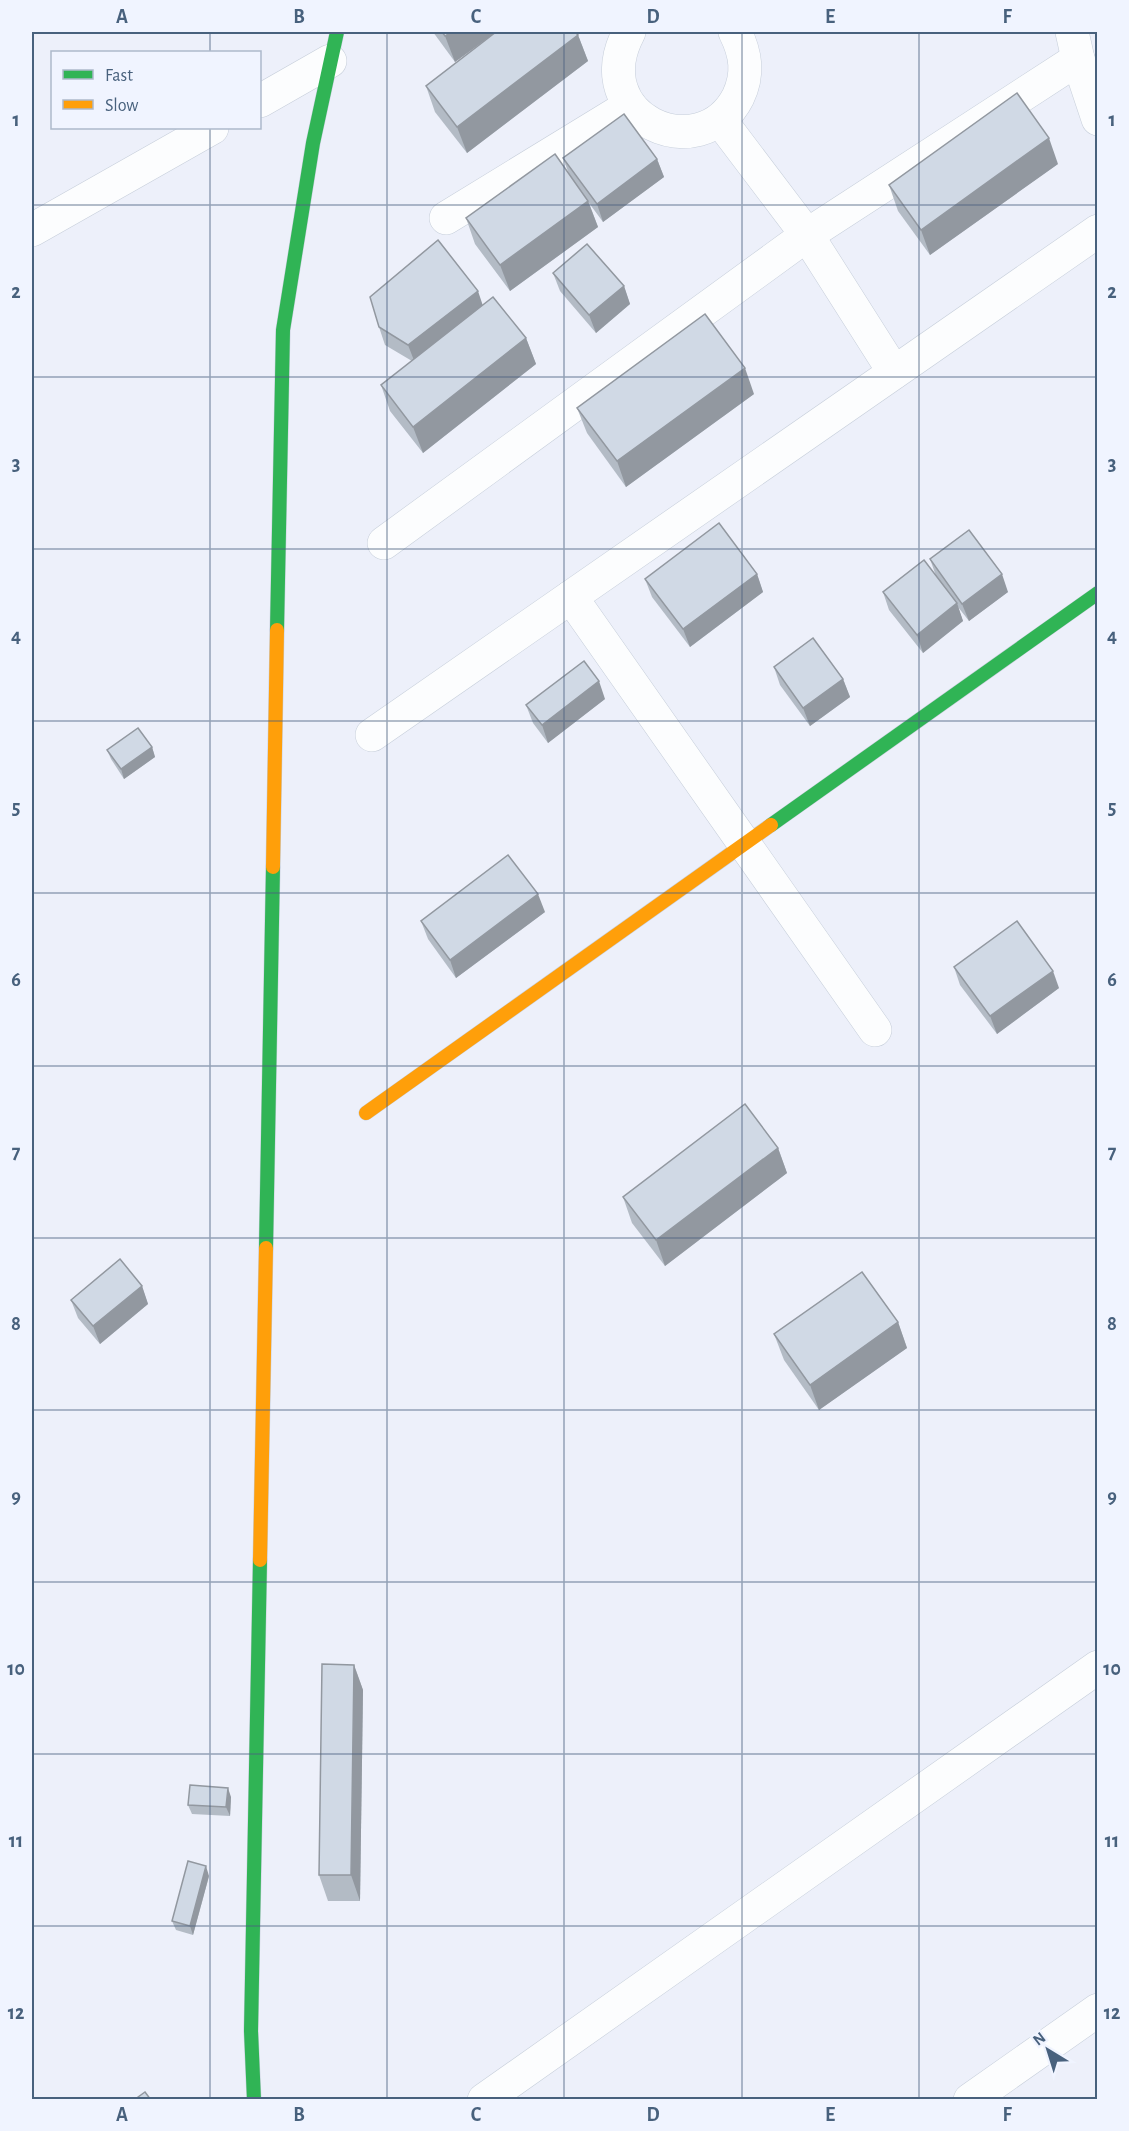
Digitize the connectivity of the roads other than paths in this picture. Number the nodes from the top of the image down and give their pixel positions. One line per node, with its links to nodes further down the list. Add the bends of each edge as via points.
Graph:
1 (629, 32): 6 (street, via 617,67 620,87)
2 (735, 32): 8 (street, via 746,68 743,87)
3 (1075, 45): 7 (street); 13 (street)
4 (334, 46): 5 (street); 24 (street, via 283,330 251,2019)
5 (261, 99)
6 (629, 105): 8 (street, via 644,120 662,129 702,129); 10 (street)
7 (1098, 118)
8 (720, 120): 13 (street)
9 (210, 129): 11 (street)
10 (446, 218)
11 (32, 230)
12 (1098, 231): 14 (street)
13 (807, 235): 14 (street); 15 (street)
14 (894, 372): 17 (street)
15 (384, 543)
16 (1098, 593): 19 (street)
17 (571, 597): 18 (street); 19 (street)
18 (372, 735)
19 (744, 843): 20 (street); 21 (street)
20 (875, 1030)
21 (366, 1113)
22 (1098, 1667): 25 (street)
23 (1098, 2010): 26 (street)
24 (254, 2100)
25 (484, 2100)
26 (970, 2100)

